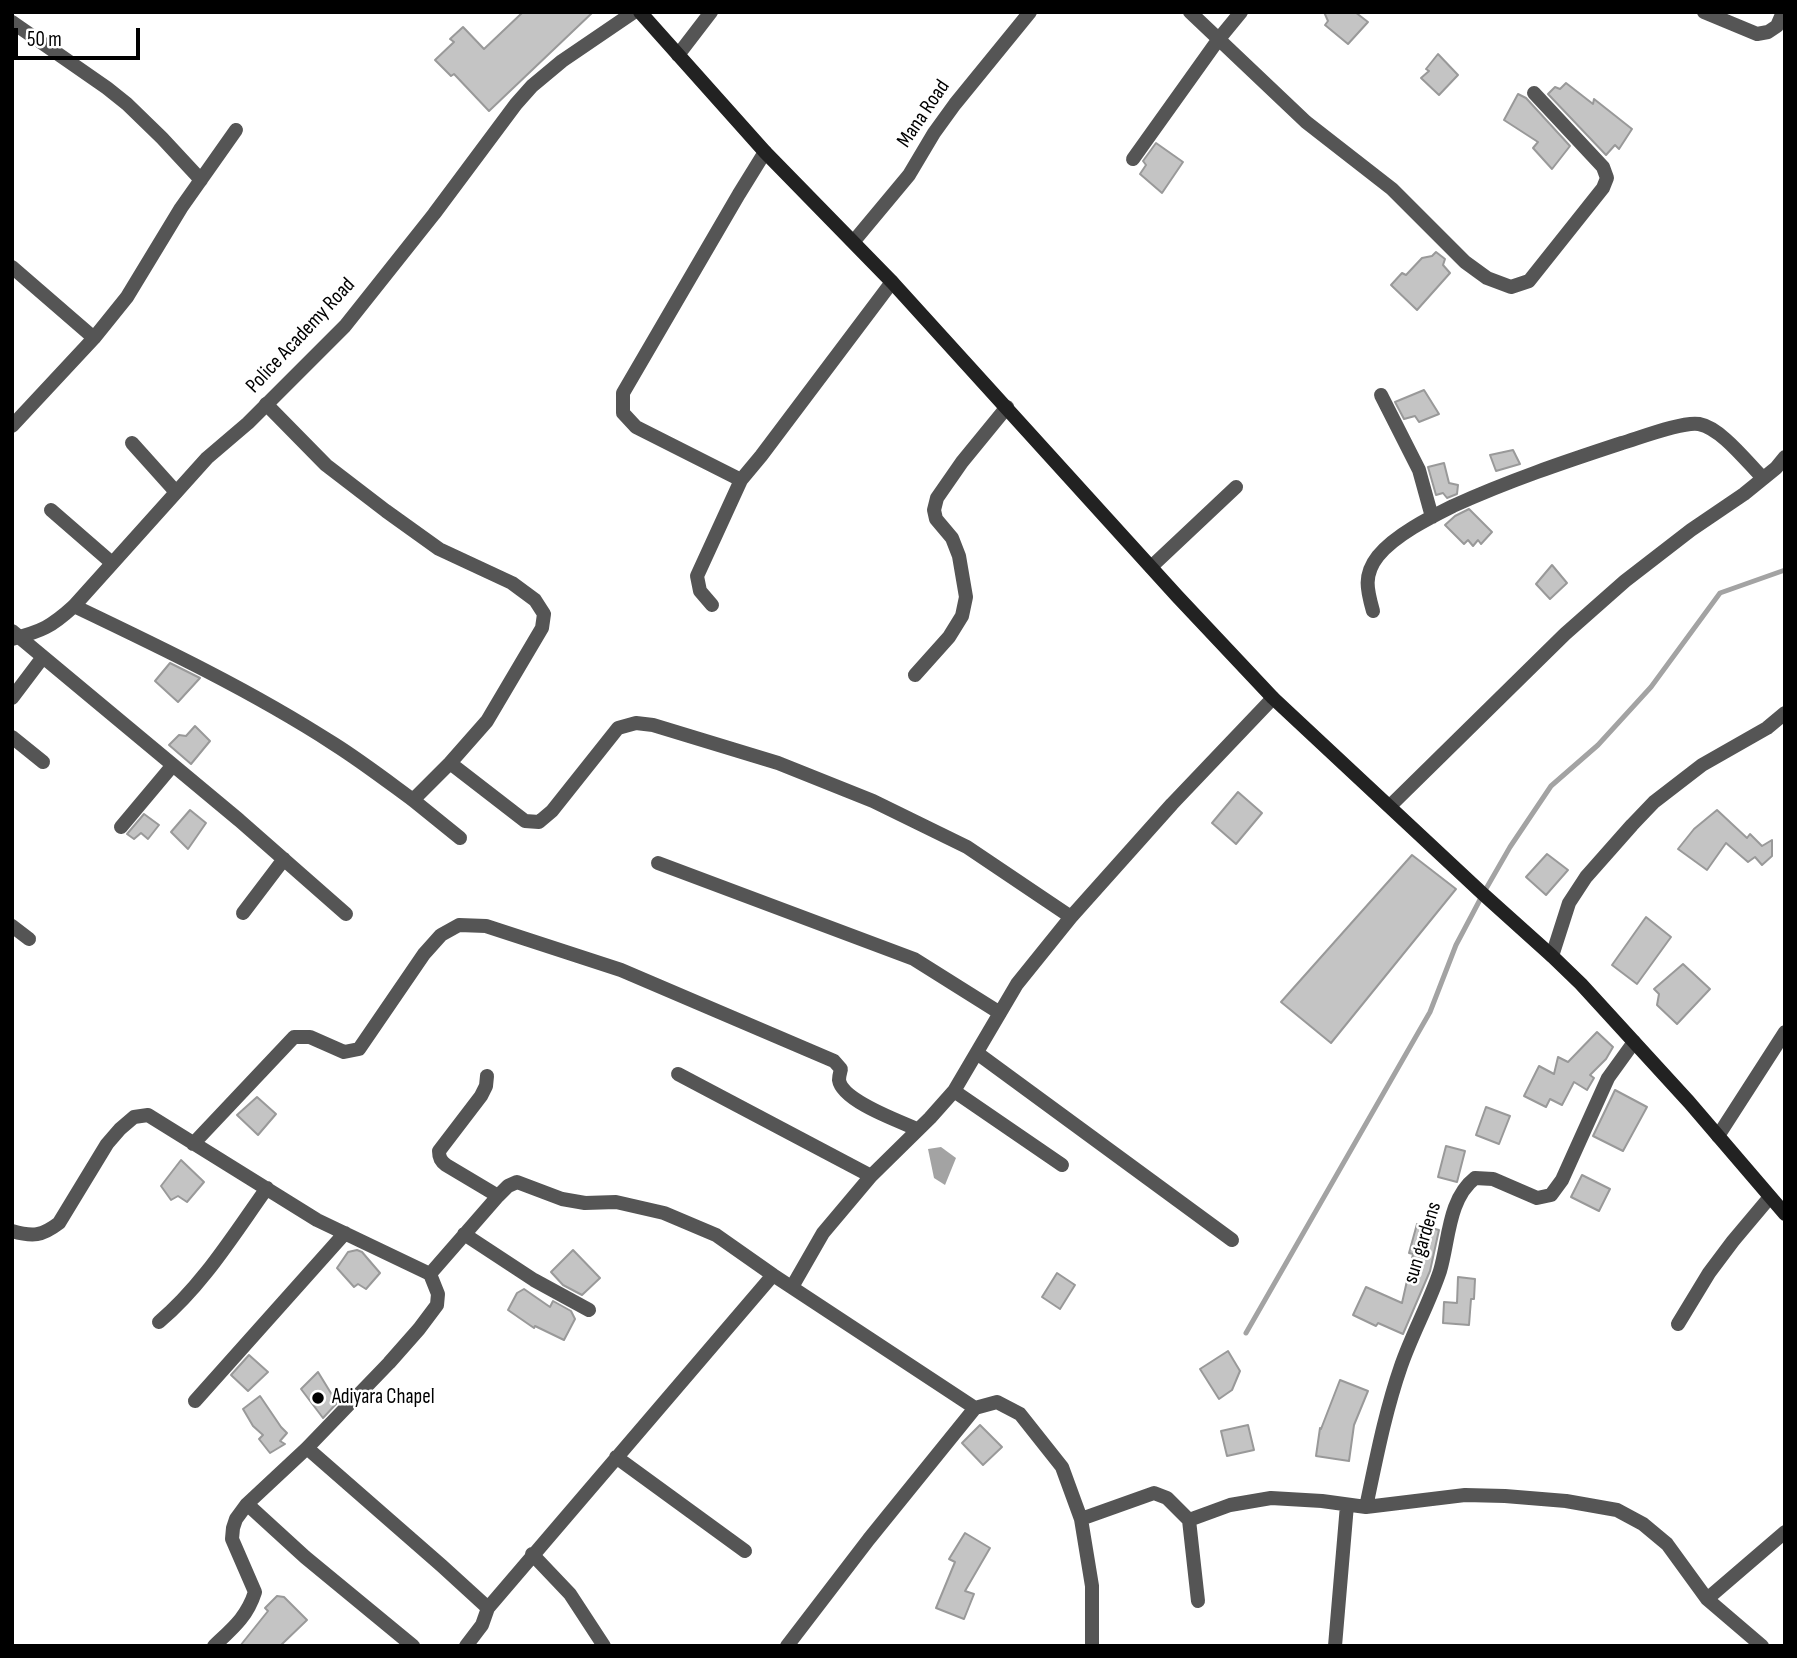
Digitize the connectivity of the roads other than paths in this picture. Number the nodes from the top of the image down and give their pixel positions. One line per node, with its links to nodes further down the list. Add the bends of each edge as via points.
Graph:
1 (634, 12): 22 (street, Police Academy Road, via 532,86 345,326)
2 (640, 12): 11 (main road)
3 (712, 12): 11 (street)
4 (1030, 12): 17 (street, Mana Road)
5 (1190, 12): 10 (street)
6 (1241, 12): 10 (street)
7 (1704, 12): 8 (street, via 1757,34 1777,26)
8 (1783, 12)
9 (12, 22): 16 (street, via 127,104)
10 (1218, 40): 12 (street, via 1306,122 1392,188 1465,262 1486,278 1511,287 1529,281 1607,178 1603,167); 15 (street)
11 (678, 55): 14 (main road)
12 (1534, 93)
13 (236, 130): 16 (street)
14 (765, 152): 17 (main road); 28 (street, via 623,394 623,413 636,427)
15 (1133, 159)
16 (201, 180): 20 (street, via 127,297)
17 (854, 241): 19 (main road)
18 (12, 267): 20 (street)
19 (892, 282): 23 (main road); 28 (street)
20 (94, 338): 24 (street)
21 (1381, 395): 32 (street, via 1419,470)
22 (266, 404): 30 (street, Police Academy Road); 46 (street, via 326,465 386,511 439,549 512,583 535,600 544,614 542,628 487,721)
23 (1007, 407): 34 (main road); 40 (street, via 937,498 936,519 952,538 959,556 966,597 962,616 949,636)
24 (12, 426)
25 (132, 443): 30 (street)
26 (1785, 457): 27 (street)
27 (1763, 478): 32 (street, via 1726,440 1696,423 1544,468); 49 (street, via 1625,580)
28 (741, 480): 35 (street, via 697,576 700,591)
29 (1236, 486): 34 (street)
30 (176, 492): 33 (street, Police Academy Road)
31 (51, 510): 33 (street)
32 (1432, 517): 37 (street, via 1378,556 1366,588)
33 (112, 563): 36 (street, Police Academy Road)
34 (1151, 567): 42 (main road)
35 (712, 605)
36 (74, 606): 38 (street, Police Academy Road, via 40,631); 48 (street, via 253,696 334,744)
37 (1373, 611)
38 (15, 636): 39 (street)
39 (43, 657): 41 (street); 47 (street)
40 (915, 675)
41 (12, 698)
42 (1273, 698): 49 (main road); 56 (street)
43 (1785, 713): 59 (street, via 1702,765 1647,810 1586,877 1569,903)
44 (12, 737): 45 (street)
45 (43, 762)
46 (450, 763): 48 (street); 56 (street, via 525,821 539,822 618,728 636,723 653,726 778,763 873,801 967,848)
47 (173, 765): 50 (street); 52 (street)
48 (413, 800): 51 (street)
49 (1390, 806): 59 (main road)
50 (121, 827)
51 (460, 838)
52 (284, 859): 54 (street); 55 (street)
53 (658, 863): 60 (street, via 914,959)
54 (243, 913)
55 (346, 914)
56 (1071, 917): 60 (street, via 1017,984)
57 (12, 926): 58 (street)
58 (29, 939)
59 (1552, 956): 62 (main road)
60 (1000, 1013): 63 (street)
61 (1785, 1031): 68 (street)
62 (1634, 1042): 68 (main road); 92 (street, sun gardens, via 1608,1078 1551,1195 1537,1198 1493,1179 1475,1178 1465,1185 1440,1272 1401,1367)
63 (976, 1053): 66 (street); 79 (street)
64 (678, 1074): 71 (street)
65 (487, 1076): 73 (street, via 481,1096 439,1155 446,1165)
66 (954, 1091): 67 (street); 70 (street)
67 (917, 1129): 69 (street, via 845,1092 839,1081 841,1069 834,1060 621,970 486,926 459,925 441,935 424,954 359,1049 344,1052 310,1037 294,1037); 71 (street)
68 (1718, 1136): 74 (main road)
69 (194, 1144): 72 (street); 76 (street, via 148,1115 134,1117 107,1144 59,1223 40,1234)
70 (1062, 1165)
71 (871, 1176): 82 (street, via 823,1233)
72 (267, 1188): 77 (street); 84 (street, via 193,1288)
73 (498, 1196): 78 (street); 81 (street, via 517,1182 562,1199 616,1202 664,1213 716,1235)
74 (1770, 1197): 75 (main road); 85 (street, via 1717,1262)
75 (1785, 1214)
76 (12, 1231)
77 (345, 1233): 80 (street); 86 (street)
78 (464, 1234): 80 (street); 83 (street)
79 (1232, 1240)
80 (430, 1274): 88 (street, via 437,1305)
81 (773, 1275): 82 (street); 89 (street)
82 (792, 1287): 87 (street)
83 (589, 1310)
84 (159, 1322)
85 (1678, 1324)
86 (195, 1401)
87 (975, 1408): 93 (street, via 997,1402 1020,1414 1062,1468); 105 (street)
88 (307, 1448): 90 (street); 100 (street)
89 (616, 1457): 96 (street); 97 (street)
90 (247, 1504): 101 (street, via 236,1519 232,1539 255,1592 240,1622); 102 (street)
91 (1347, 1505): 92 (street); 94 (street, via 1271,1499 1230,1505); 107 (street)
92 (1366, 1507): 98 (street, via 1465,1495 1566,1501 1617,1510 1667,1544)
93 (1081, 1520): 94 (street, via 1154,1493 1167,1498); 106 (street, via 1092,1586)
94 (1189, 1520): 99 (street)
95 (1785, 1532): 98 (street)
96 (745, 1551)
97 (532, 1554): 100 (street); 104 (street, via 570,1594)
98 (1707, 1599): 108 (street)
99 (1198, 1601)
100 (488, 1608): 103 (street)
101 (214, 1646)
102 (413, 1646)
103 (466, 1646)
104 (604, 1646)
105 (787, 1646)
106 (1092, 1646)
107 (1335, 1646)
108 (1762, 1646)

